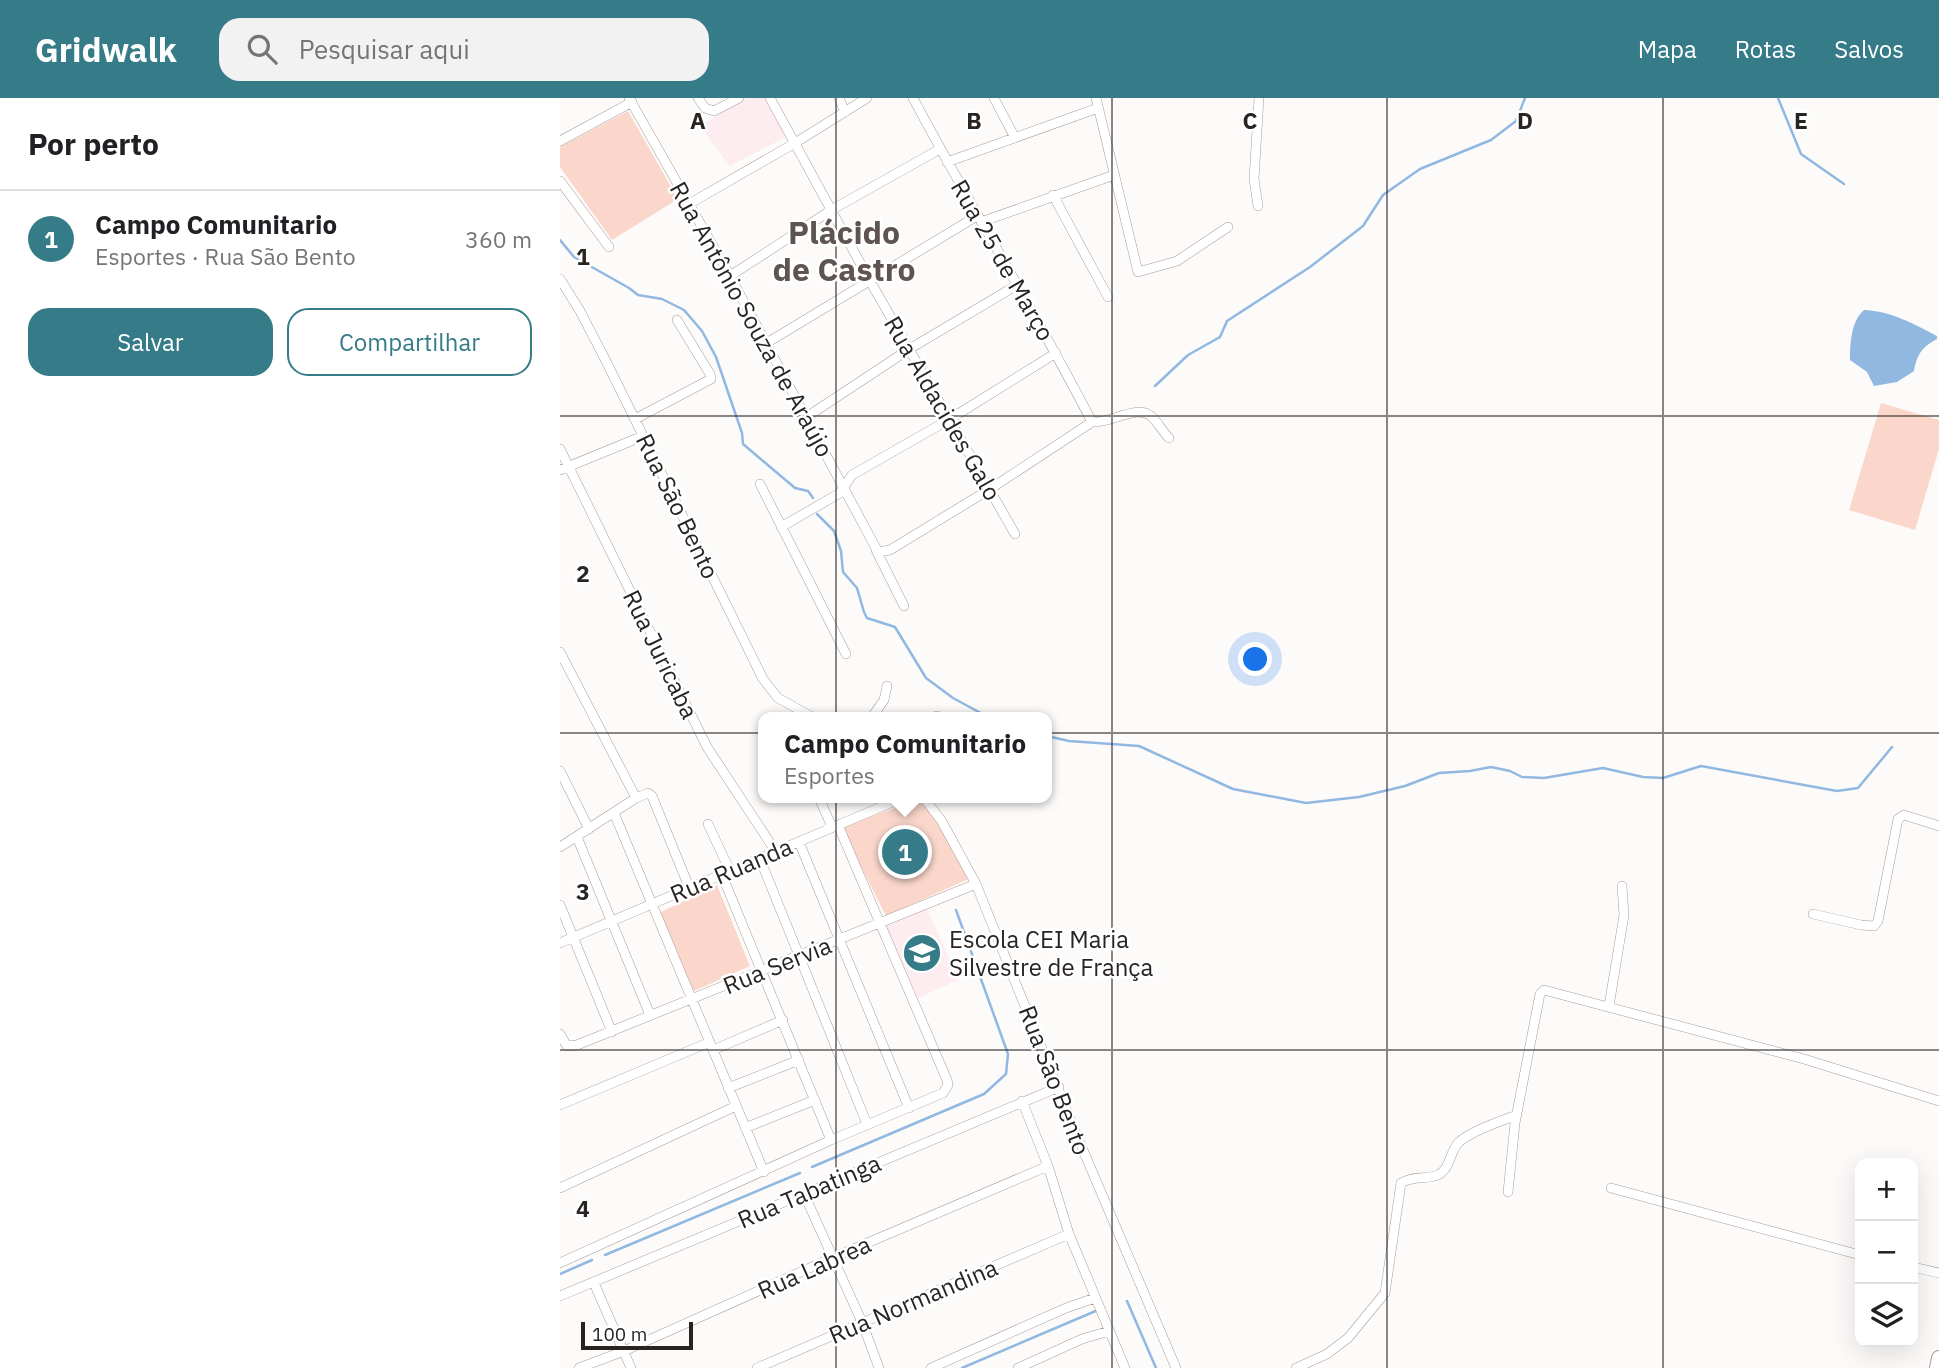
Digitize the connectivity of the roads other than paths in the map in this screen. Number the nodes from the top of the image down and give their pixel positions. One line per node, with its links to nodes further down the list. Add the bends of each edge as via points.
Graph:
1 (698, 98): 2 (street, via 714,111)
2 (739, 98)
3 (770, 98): 14 (street, Rua Aldacides Galo)
4 (839, 98): 11 (street)
5 (867, 98): 11 (street)
6 (913, 98): 15 (street, Rua 25 de Março)
7 (994, 98): 12 (street)
8 (1259, 98): 21 (street, via 1254,178)
9 (631, 100): 13 (street); 20 (street, Rua Antônio Souza de Araújo)
10 (1097, 103): 12 (street); 17 (street)
11 (845, 112): 14 (street)
12 (1015, 138): 16 (street)
13 (560, 141)
14 (795, 143): 20 (street); 22 (street, Rua Aldacides Galo)
15 (940, 149): 16 (street, Rua 25 de Março); 22 (street)
16 (947, 162): 23 (street, Rua 25 de Março)
17 (1114, 175): 19 (street); 24 (street, via 1138,272 1177,261)
18 (560, 181): 25 (street)
19 (1053, 195): 23 (street); 30 (street)
20 (689, 204): 26 (street, Rua Antônio Souza de Araújo)
21 (1258, 206)
22 (833, 209): 26 (street); 28 (street, Rua Aldacides Galo)
23 (979, 219): 28 (street); 29 (street, Rua 25 de Março)
24 (1228, 228)
25 (609, 247)
26 (730, 276): 32 (street, Rua Antônio Souza de Araújo)
27 (560, 279): 36 (street, Rua São Bento)
28 (870, 281): 32 (street); 33 (street, Rua Aldacides Galo)
29 (1017, 285): 33 (street); 34 (street, Rua 25 de Março)
30 (1108, 297)
31 (677, 320): 36 (street, via 711,379)
32 (765, 344): 35 (street, Rua Antônio Souza de Araújo)
33 (911, 348): 35 (street); 37 (street, Rua Aldacides Galo)
34 (1056, 353): 37 (street); 38 (street, Rua 25 de Março)
35 (805, 418): 45 (street, Rua Antônio Souza de Araújo)
36 (635, 419): 39 (street, Rua São Bento)
37 (950, 419): 45 (street, via 852,475); 46 (street, Rua Aldacides Galo)
38 (1092, 422): 40 (street, via 1146,412); 46 (street)
39 (643, 436): 42 (street); 54 (street, Rua São Bento, via 763,679 778,698)
40 (1168, 438)
41 (560, 449): 42 (street, Rua Juricaba)
42 (570, 466): 43 (street); 69 (street, Rua Juricaba, via 707,747)
43 (560, 470)
44 (760, 484): 47 (street)
45 (844, 486): 47 (street, via 840,493); 49 (street, Rua Antônio Souza de Araújo)
46 (990, 489): 48 (street, Rua Aldacides Galo); 49 (street, via 890,550)
47 (781, 527): 52 (street)
48 (1015, 534)
49 (876, 550): 50 (street)
50 (904, 606)
51 (560, 652): 57 (street)
52 (846, 654)
53 (887, 686): 55 (street)
54 (803, 712)
55 (875, 712)
56 (560, 771): 65 (street)
57 (635, 798): 61 (street); 74 (street, via 652,796)
58 (822, 803): 63 (street)
59 (890, 803): 63 (street, Rua Ruanda)
60 (928, 803): 72 (street, Rua São Bento)
61 (614, 813): 65 (street); 75 (street)
62 (708, 824): 71 (street)
63 (835, 826): 67 (street, Rua Ruanda); 79 (street)
64 (1939, 826): 77 (street, via 1900,816 1874,926)
65 (589, 829): 66 (street)
66 (577, 837): 68 (street); 78 (street)
67 (799, 842): 69 (street, Rua Ruanda); 81 (street)
68 (560, 847)
69 (776, 852): 70 (street, Rua Ruanda)
70 (760, 859): 71 (street, Rua Ruanda); 83 (street)
71 (726, 873): 74 (street, Rua Ruanda); 84 (street)
72 (976, 884): 79 (street, Rua Servia); 93 (street, Rua São Bento)
73 (1622, 886): 86 (street, via 1624,915)
74 (689, 887): 75 (street, Rua Ruanda)
75 (652, 904): 78 (street, Rua Ruanda); 85 (street)
76 (560, 905): 80 (street)
77 (1814, 914)
78 (611, 922): 80 (street, Rua Ruanda); 87 (street)
79 (881, 923): 81 (street, Rua Servia); 100 (street, via 947,1080 946,1089)
80 (573, 937): 82 (street, Rua Ruanda); 89 (street)
81 (839, 939): 83 (street, Rua Servia); 100 (street)
82 (560, 943)
83 (799, 956): 84 (street, Rua Servia); 102 (street)
84 (763, 971): 85 (street, Rua Servia); 88 (street)
85 (691, 999): 87 (street, Rua Servia); 91 (street)
86 (1609, 1006): 97 (street); 101 (street, via 1544,990)
87 (650, 1015): 89 (street, Rua Servia)
88 (783, 1020): 91 (street); 92 (street)
89 (612, 1032): 90 (street, Rua Servia, via 567,1046)
90 (560, 1034)
91 (711, 1046): 94 (street); 98 (street)
92 (799, 1060): 94 (street); 95 (street)
93 (1059, 1087): 96 (street, Rua Tabatinga); 131 (street, Rua São Bento)
94 (729, 1088): 99 (street)
95 (815, 1100): 103 (street); 104 (street)
96 (1022, 1101): 105 (street); 110 (street, Rua Tabatinga)
97 (1939, 1101)
98 (560, 1105)
99 (736, 1106): 103 (street); 107 (street)
100 (909, 1108): 102 (street)
101 (1517, 1115): 109 (street); 132 (street, via 1460,1142 1438,1175 1401,1183 1385,1293 1348,1338)
102 (867, 1124): 104 (street)
103 (745, 1128): 106 (street)
104 (831, 1140): 106 (street)
105 (1048, 1166): 111 (street); 113 (street, Rua Labrea)
106 (764, 1172): 114 (street)
107 (560, 1188)
108 (1611, 1188): 112 (street)
109 (1508, 1192)
110 (804, 1194): 113 (street); 117 (street, Rua Tabatinga)
111 (1069, 1234): 119 (street); 120 (street, Rua Normandina)
112 (1855, 1254)
113 (832, 1258): 120 (street); 122 (street, Rua Labrea)
114 (560, 1263)
115 (1918, 1268): 116 (street)
116 (1939, 1273)
117 (594, 1283): 118 (street, Rua Tabatinga); 122 (street)
118 (560, 1296)
119 (1095, 1298): 121 (street); 128 (street)
120 (862, 1322): 126 (street, Rua Normandina); 127 (street)
121 (1109, 1331): 129 (street); 130 (street)
122 (624, 1351): 124 (street, Rua Labrea); 125 (street)
123 (1939, 1357): 133 (main road)
124 (579, 1368)
125 (631, 1368)
126 (757, 1368)
127 (879, 1368)
128 (931, 1368)
129 (1018, 1368)
130 (1125, 1368)
131 (1176, 1368)
132 (1296, 1368)
133 (1937, 1368)

